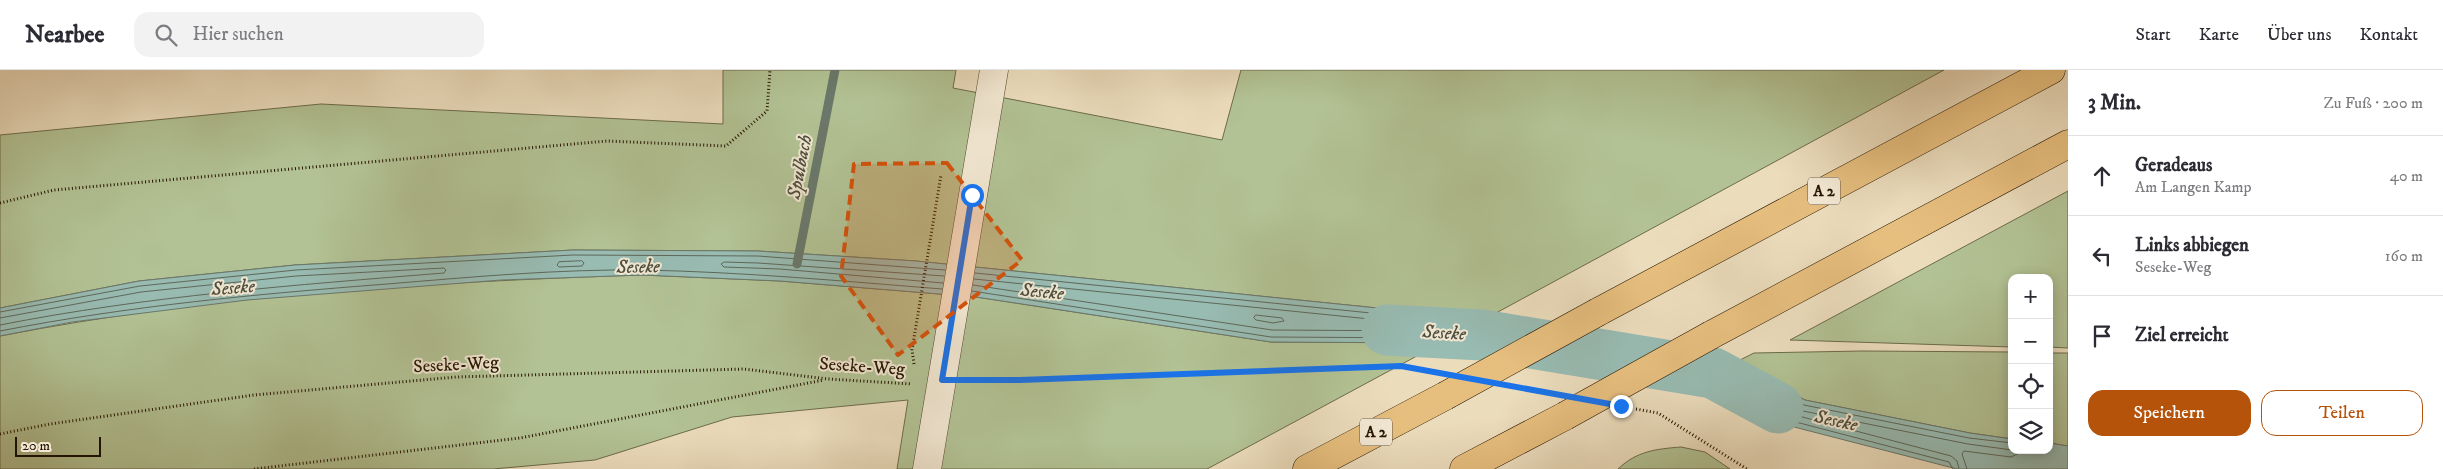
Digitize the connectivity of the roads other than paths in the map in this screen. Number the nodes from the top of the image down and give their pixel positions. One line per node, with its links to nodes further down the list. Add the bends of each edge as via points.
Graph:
1 (994, 70): 4 (street, via 951,331 929,382)
2 (2051, 70): 5 (highway, A 2, bridge)
3 (2068, 144): 6 (highway, bridge, via 1711,335 1559,405)
4 (927, 469)
5 (1308, 469)
6 (1464, 469)

